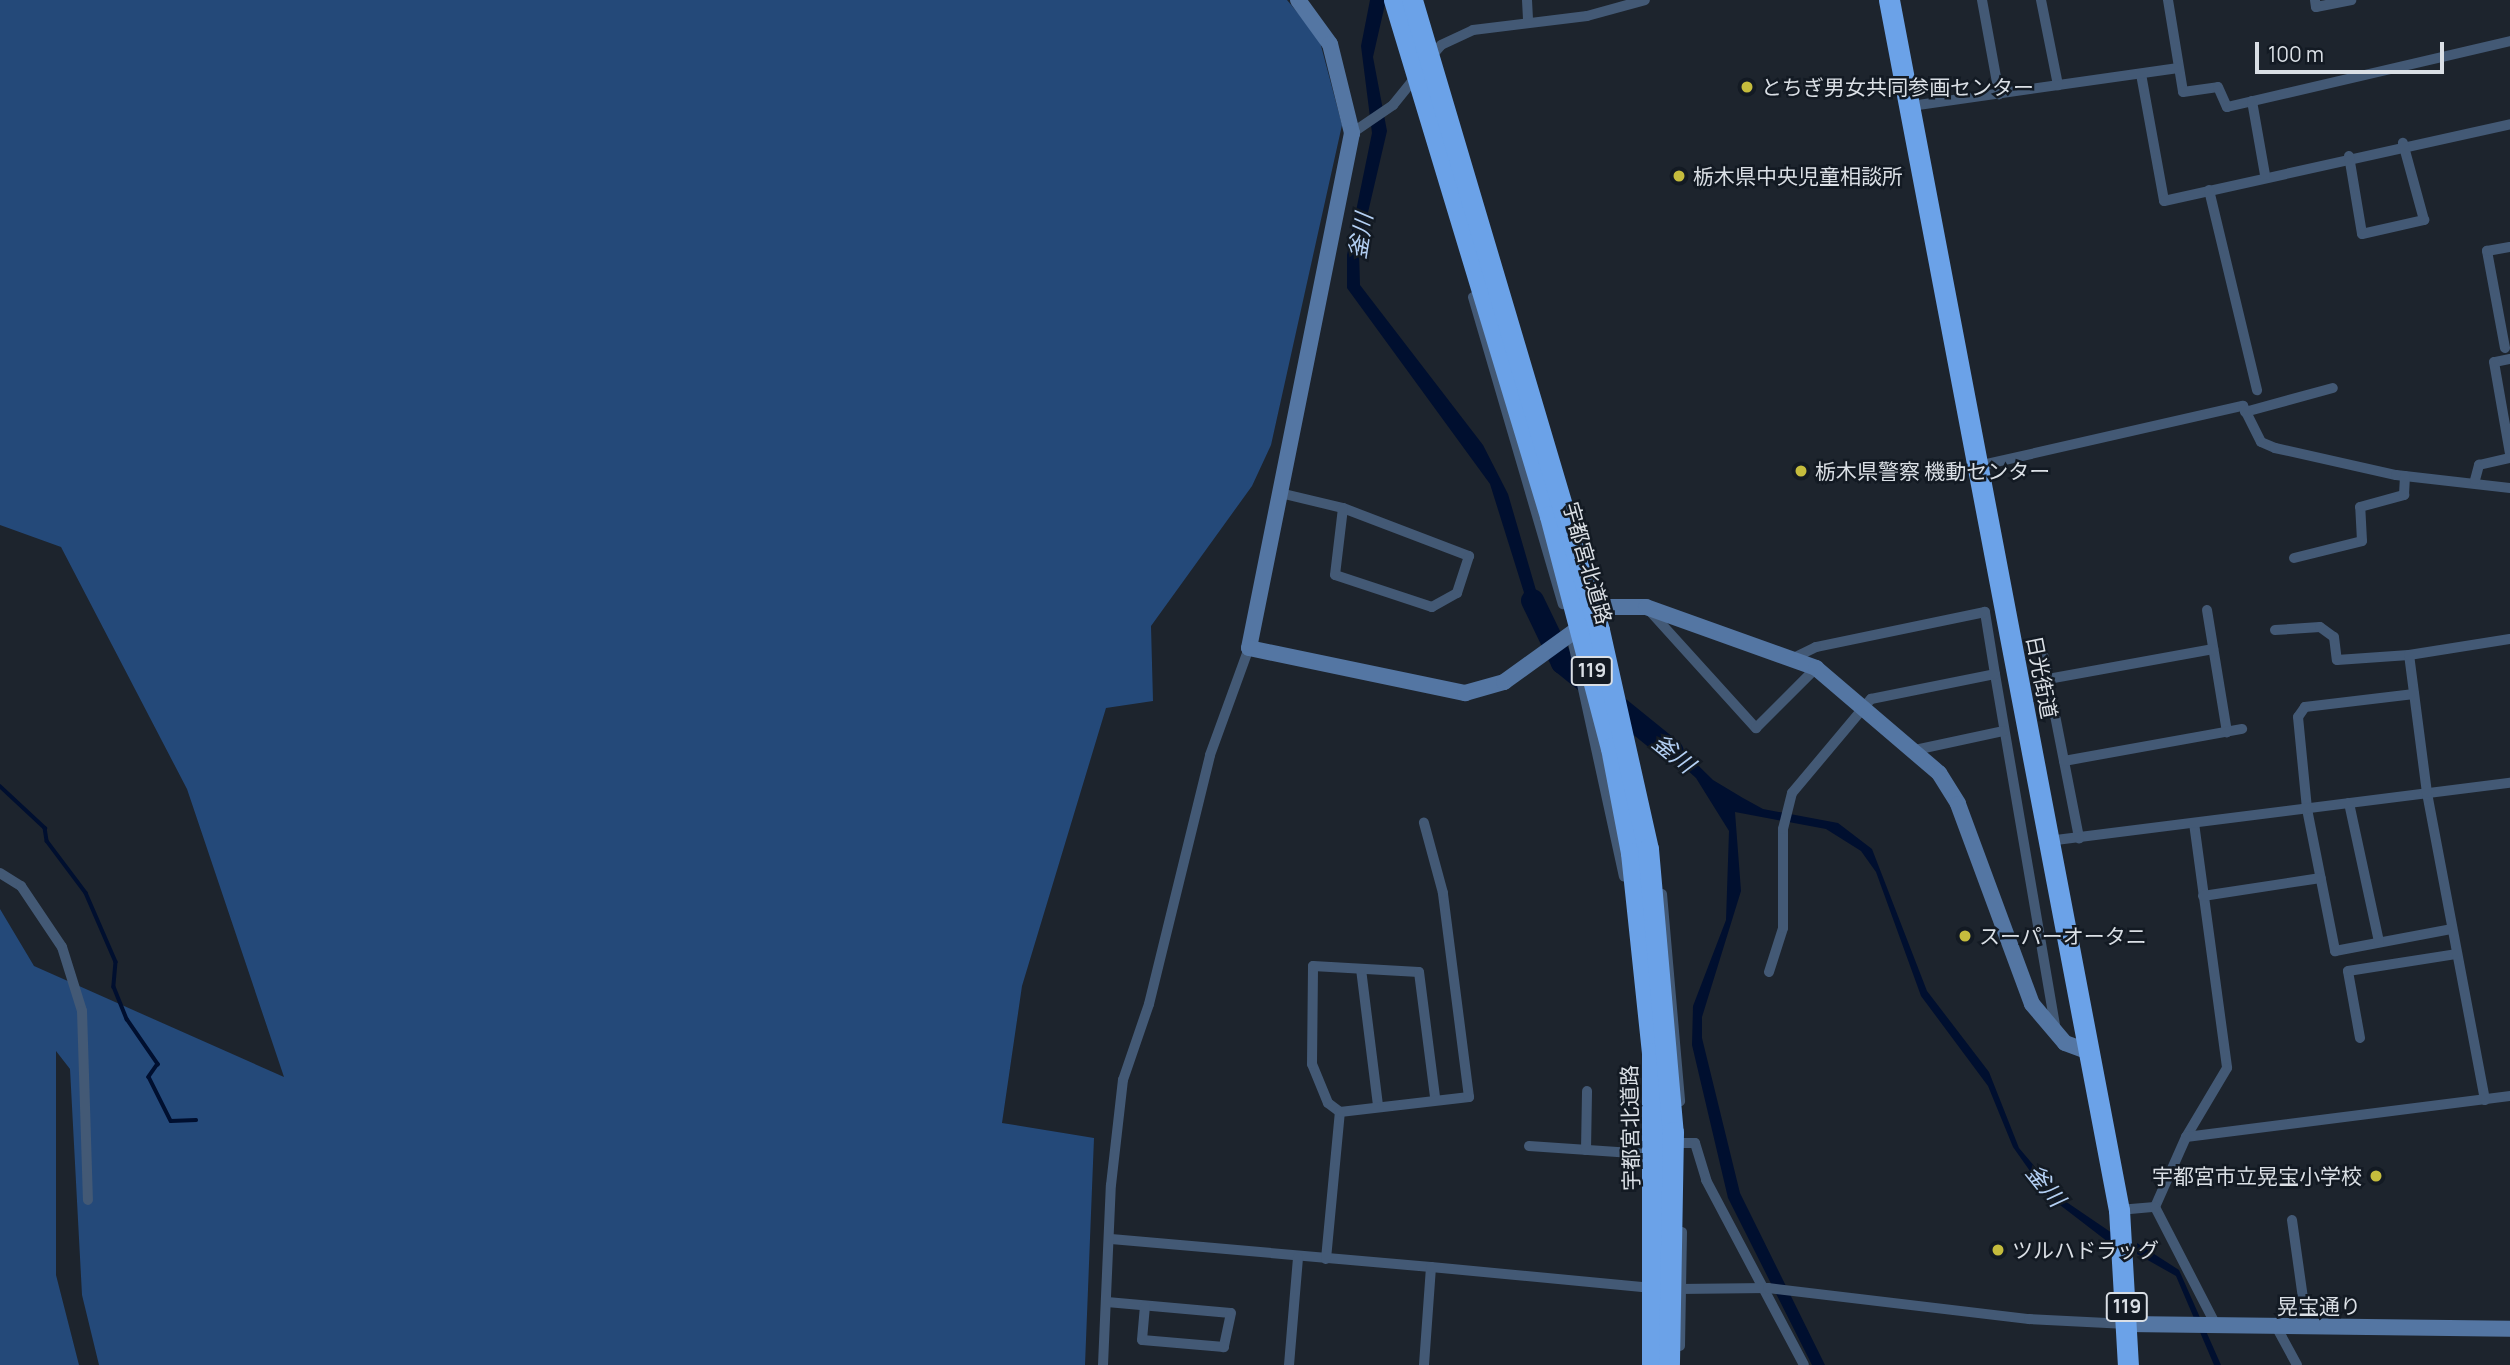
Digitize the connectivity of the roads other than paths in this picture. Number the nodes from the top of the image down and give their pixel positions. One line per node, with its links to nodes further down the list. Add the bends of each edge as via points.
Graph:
1 (1298, 0): 25 (street, via 1330,44)
2 (1385, 0): 19 (street)
3 (1394, 0): 117 (highway, 宇都宮北道路 / 119, bridge, via 1550,516 1611,748 1631,853 1652,1054)
4 (1412, 0): 118 (highway, 宇都宮北道路 / 119, bridge, via 1600,630 1648,849 1670,1052)
5 (1420, 0): 16 (street)
6 (1527, 0): 14 (street)
7 (1645, 0): 14 (street)
8 (1889, 0): 23 (highway, 日光街道 / 119)
9 (1982, 0): 21 (street)
10 (2041, 0): 20 (street)
11 (2168, 0): 17 (street)
12 (2315, 0): 13 (street, via 2316,7)
13 (2351, 0)
14 (1528, 22): 16 (street, via 1473,30)
15 (2510, 41): 22 (street)
16 (1436, 51): 19 (street); 46 (street)
17 (2178, 68): 18 (street); 22 (street, via 2183,92 2218,87 2227,107)
18 (2141, 74): 20 (street); 29 (street, via 2164,201)
19 (1410, 83): 25 (street, via 1393,105); 48 (street)
20 (2059, 85): 21 (street)
21 (1999, 94): 23 (street)
22 (2252, 101): 28 (street)
23 (1911, 106): 37 (highway, 日光街道 / 119)
24 (2510, 124): 26 (street)
25 (1358, 129): 41 (street)
26 (2403, 143): 27 (street); 27 (street, via 2424,220 2362,234)
27 (2349, 156): 28 (street)
28 (2265, 175): 29 (street)
29 (2209, 190): 33 (street)
30 (2510, 247): 31 (street, via 2487,251)
31 (2507, 354): 35 (street, via 2494,362)
32 (2333, 388): 34 (street)
33 (2257, 390)
34 (2245, 412): 37 (street, via 2244,406); 38 (street, via 2261,442)
35 (2508, 432): 36 (street)
36 (2510, 456): 39 (street, via 2479,465)
37 (1978, 466): 72 (highway, 日光街道 / 119)
38 (2405, 476): 39 (street); 43 (street, via 2404,495 2360,507 2362,541)
39 (2475, 480): 40 (street)
40 (2510, 488)
41 (1280, 493): 42 (street); 50 (street)
42 (1343, 508): 42 (street, via 1469,556 1457,593 1432,607 1335,575)
43 (2294, 558)
44 (1646, 607): 46 (street); 54 (street); 55 (street, via 1756,728)
45 (2207, 610): 52 (street)
46 (1601, 612): 48 (street); 91 (street, via 1652,832 1677,1014)
47 (2275, 630): 53 (street, via 2320,627 2334,637 2337,660)
48 (1567, 634): 50 (street, via 1504,682 1465,693); 94 (street, via 1632,911)
49 (2510, 639): 53 (street)
50 (1250, 648): 99 (street, via 1210,755 1149,1004 1123,1080)
51 (2042, 649): 57 (street)
52 (2213, 649): 57 (street); 62 (street)
53 (2409, 655): 58 (street)
54 (1793, 658): 55 (street); 56 (street, via 1816,647 1985,612)
55 (1816, 668): 59 (street)
56 (1995, 674): 59 (street); 61 (street)
57 (2048, 679): 64 (street)
58 (2414, 694): 66 (street); 68 (street, via 2305,707 2298,716)
59 (1862, 706): 63 (street); 80 (street, via 1787,806 1783,928)
60 (2242, 729): 62 (street)
61 (2004, 731): 63 (street); 81 (street)
62 (2227, 732): 64 (street)
63 (1916, 751): 81 (street, via 1958,803 2032,1004)
64 (2064, 761): 71 (street)
65 (2510, 783): 66 (street)
66 (2427, 793): 67 (street); 76 (street)
67 (2349, 803): 68 (street); 77 (street)
68 (2307, 809): 70 (street); 74 (street)
69 (1424, 823): 86 (street, via 1443,893 1469,1097)
70 (2194, 823): 71 (street); 75 (street)
71 (2079, 838): 72 (street)
72 (2048, 841): 83 (highway, 日光街道 / 119)
73 (0, 873): 95 (street, via 21,886 62,947 82,1011)
74 (2321, 878): 75 (street); 77 (street, via 2335,950)
75 (2203, 896): 90 (street, via 2227,1068)
76 (2451, 929): 77 (street); 78 (street)
77 (2379, 942)
78 (2456, 954): 82 (street, via 2348,971); 87 (street)
79 (1361, 969): 86 (street, via 1419,972); 88 (street); 89 (street, via 1313,966 1312,1064 1328,1103)
80 (1769, 972)
81 (2057, 1037): 83 (street)
82 (2360, 1038)
83 (2087, 1051): 97 (highway, 日光街道 / 119)
84 (1587, 1091): 93 (street)
85 (2510, 1096): 87 (street)
86 (1435, 1097): 88 (street)
87 (2485, 1100): 90 (street)
88 (1378, 1106): 89 (street)
89 (1340, 1112): 101 (street)
90 (2186, 1137): 96 (street)
91 (1682, 1143): 104 (street, via 1695,1143 1706,1180); 105 (street)
92 (1529, 1146): 93 (street)
93 (1586, 1150): 94 (street)
94 (1647, 1154): 103 (street)
95 (88, 1200)
96 (2155, 1207): 97 (street); 109 (street)
97 (2119, 1210): 108 (highway, 日光街道 / 119)
98 (2292, 1220): 110 (street)
99 (1111, 1239): 100 (street); 106 (street)
100 (1298, 1257): 101 (street); 114 (street)
101 (1325, 1259): 102 (street)
102 (1431, 1267): 103 (street); 115 (street)
103 (1647, 1288): 105 (street); 116 (street)
104 (1763, 1288): 105 (street); 108 (street); 120 (street)
105 (1682, 1289): 119 (street)
106 (1107, 1301): 107 (street); 113 (street)
107 (1145, 1306): 107 (street, via 1230,1313 1224,1347 1142,1340)
108 (2127, 1324): 109 (street, 晃宝通り); 121 (highway, 日光街道 / 119)
109 (2208, 1326): 111 (street, 晃宝通り)
110 (2306, 1327): 111 (street, 晃宝通り); 112 (street, 晃宝通り)
111 (2277, 1328): 122 (street)
112 (2510, 1329)
113 (1104, 1365)
114 (1289, 1365)
115 (1424, 1365)
116 (1644, 1365)
117 (1652, 1365)
118 (1669, 1365)
119 (1679, 1365)
120 (1804, 1365)
121 (2127, 1365)
122 (2297, 1365)

